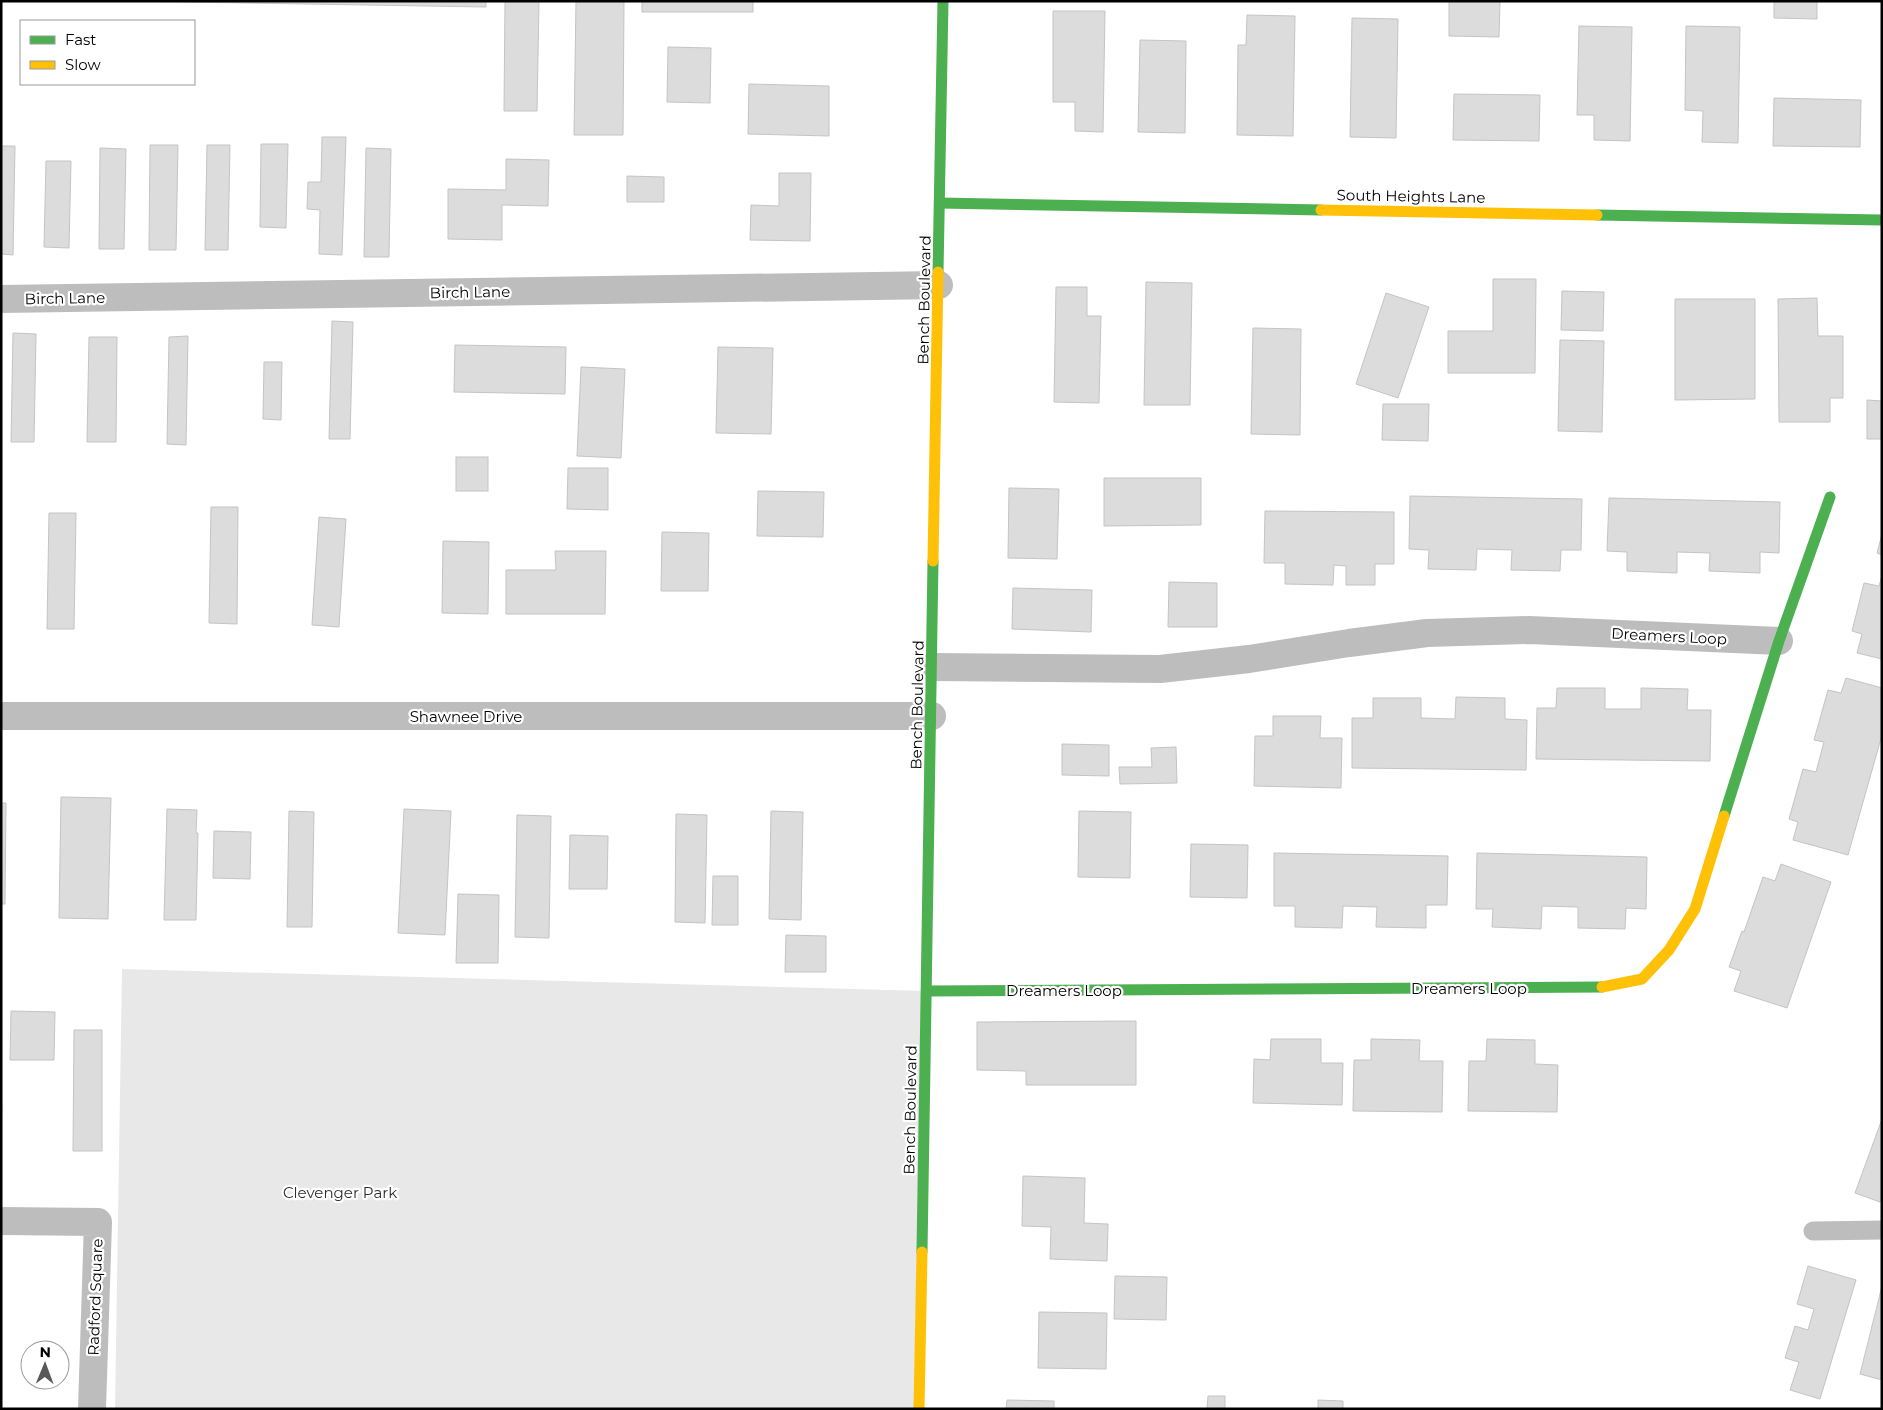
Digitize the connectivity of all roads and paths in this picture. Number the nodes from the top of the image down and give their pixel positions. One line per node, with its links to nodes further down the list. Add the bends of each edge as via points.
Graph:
1 (943, 1): 2 (street, Bench Boulevard)
2 (940, 203): 3 (street, South Heights Lane); 4 (street, Bench Boulevard)
3 (1882, 220)
4 (939, 285): 5 (street, Birch Lane); 8 (street, Bench Boulevard)
5 (1, 299)
6 (1830, 497): 7 (street, Dreamers Loop)
7 (1779, 641): 8 (street, Dreamers Loop, via 1529,630 1427,633 1160,669); 11 (street, Dreamers Loop, via 1695,909 1669,950 1642,979 1602,987)
8 (932, 667): 10 (street, Bench Boulevard)
9 (1, 716): 10 (street, Shawnee Drive)
10 (932, 716): 11 (street, Bench Boulevard)
11 (927, 991): 16 (street, Bench Boulevard)
12 (1, 1220): 15 (street, Radford Square, via 98,1222)
13 (1813, 1230): 14 (lane)
14 (1882, 1230)
15 (92, 1409)
16 (919, 1409)

